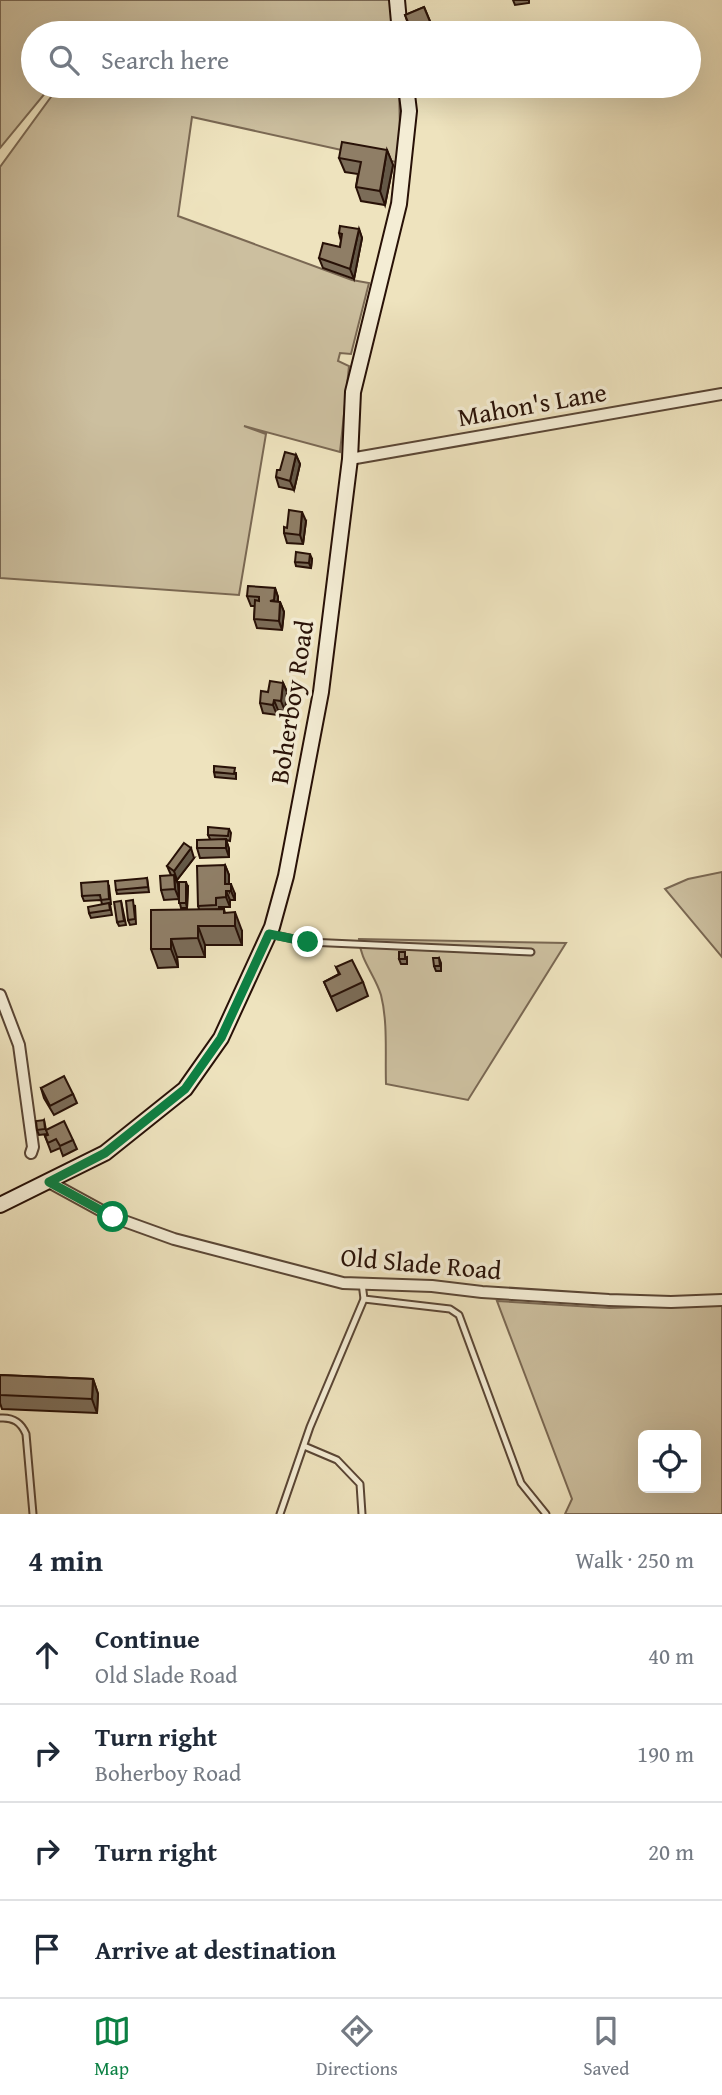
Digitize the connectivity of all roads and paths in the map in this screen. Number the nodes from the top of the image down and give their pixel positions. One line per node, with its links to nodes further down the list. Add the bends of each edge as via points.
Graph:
1 (397, 0): 2 (street)
2 (399, 21)
3 (407, 98): 5 (street, Boherboy Road, via 399,204 353,392)
4 (722, 394): 5 (street, Mahon's Lane)
5 (349, 459): 6 (street, Boherboy Road, via 321,692 286,876)
6 (269, 934): 7 (lane, via 308,942); 10 (street, Boherboy Road, via 221,1038 185,1089 105,1153)
7 (531, 952)
8 (0, 995): 9 (street, via 19,1045)
9 (31, 1153)
10 (49, 1182): 11 (street, Boherboy Road); 12 (street, Old Slade Road, via 113,1217 174,1239 343,1283)
11 (0, 1205)
12 (362, 1283): 13 (lane); 14 (street, Old Slade Road, via 609,1300)
13 (364, 1299): 16 (lane); 20 (lane, via 450,1309 459,1315 521,1483)
14 (722, 1300)
15 (0, 1418): 17 (lane, via 10,1417 22,1424 26,1434)
16 (304, 1446): 18 (lane); 19 (lane, via 337,1460 360,1484)
17 (33, 1514)
18 (280, 1514)
19 (362, 1514)
20 (547, 1514)

